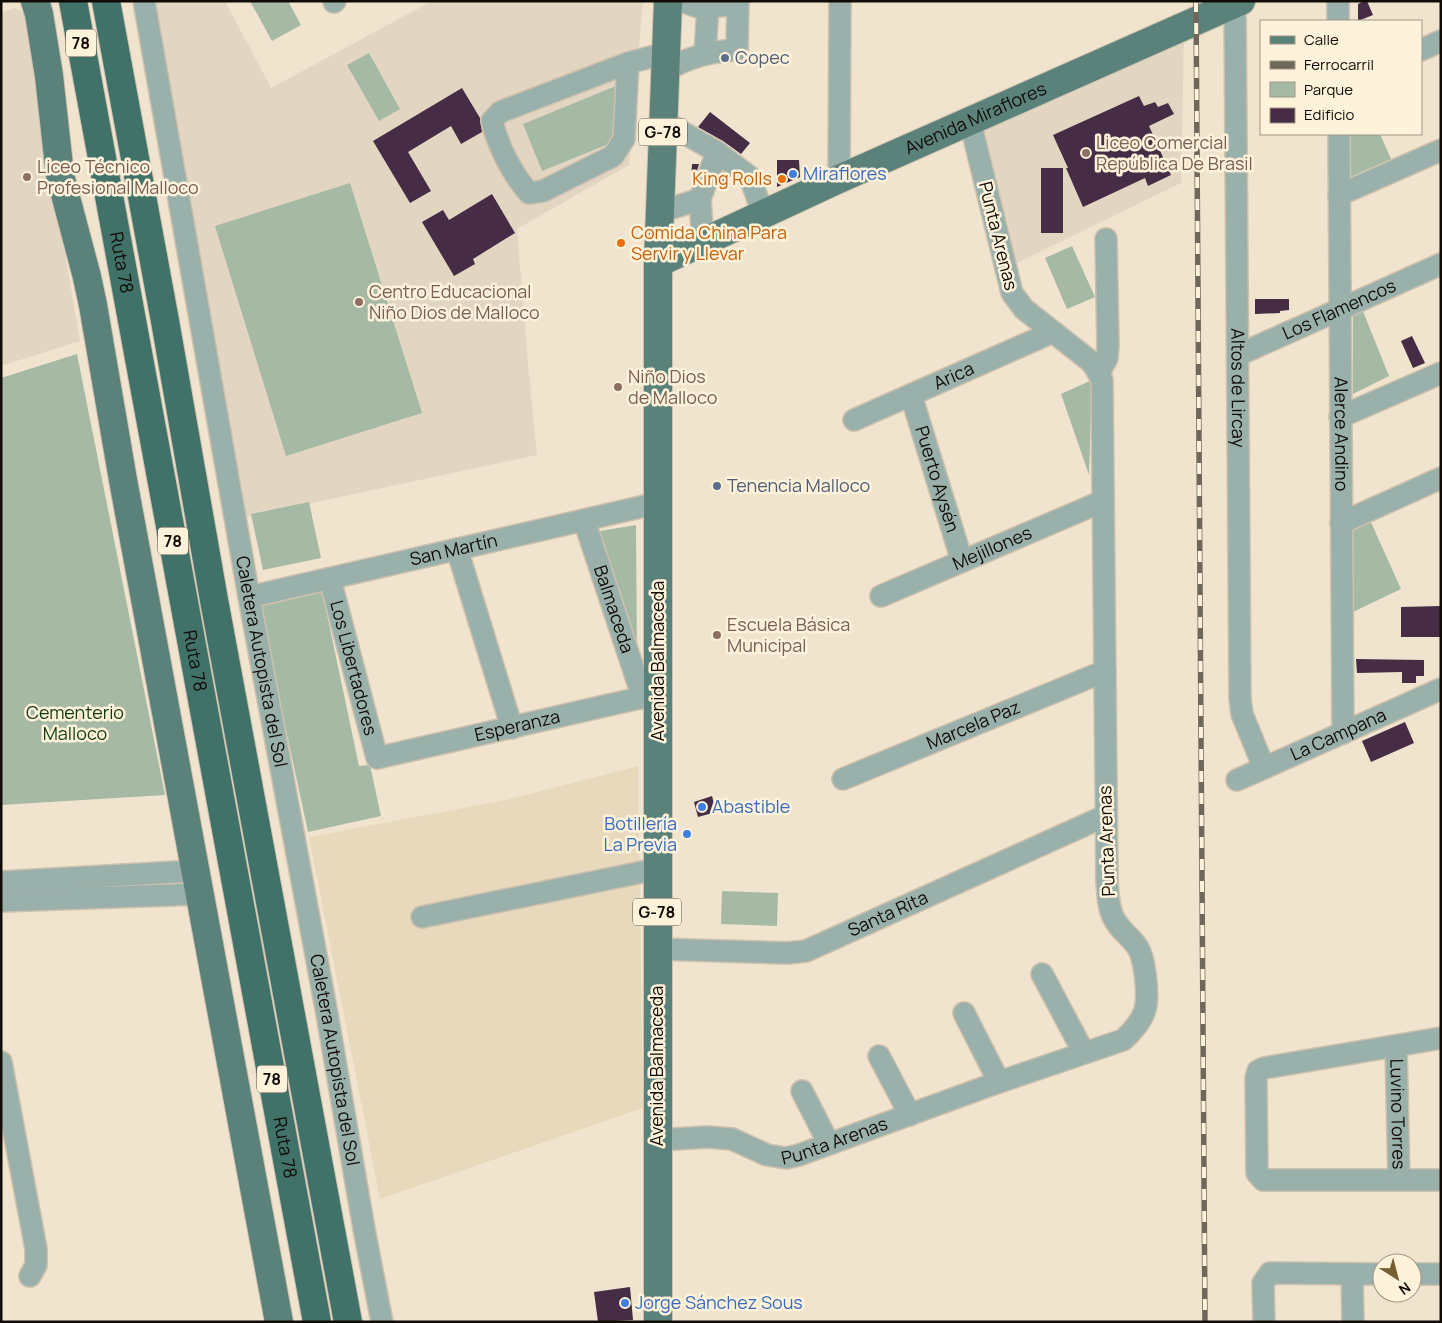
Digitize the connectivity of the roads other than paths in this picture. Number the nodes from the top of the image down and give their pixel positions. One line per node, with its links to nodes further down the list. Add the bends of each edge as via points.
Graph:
1 (73, 1): 85 (highway, Ruta 78 / 78)
2 (106, 1): 86 (highway, Ruta 78 / 78)
3 (144, 1): 48 (street, Caletera Autopista del Sol)
4 (668, 1): 15 (main road, Avenida Balmaceda / G-78)
5 (681, 1): 9 (street)
6 (840, 1): 22 (street)
7 (1338, 1): 11 (street)
8 (1238, 2): 18 (main road, Avenida Miraflores); 33 (street, Altos de Lircay)
9 (708, 7): 14 (street); 14 (street, via 738,4 737,50)
10 (37, 8): 61 (main road, via 49,76 60,175 89,286)
11 (1338, 20)
12 (1441, 42): 13 (street)
13 (1422, 50)
14 (705, 53): 15 (street, via 678,64)
15 (666, 62): 16 (street); 17 (main road, Avenida Balmaceda / G-78)
16 (628, 63): 16 (street, via 624,139 613,156 543,191 529,193 496,137 492,122 500,112)
17 (663, 121): 21 (street); 25 (main road, Avenida Balmaceda / G-78)
18 (970, 121): 22 (main road, Avenida Miraflores); 32 (street, Punta Arenas, via 1012,293 1024,309)
19 (1338, 135): 23 (street, Alerce Andino)
20 (1441, 150): 23 (street)
21 (717, 152): 24 (street); 26 (street, via 750,176)
22 (838, 179): 26 (main road, Avenida Miraflores)
23 (1339, 195): 31 (street, Alerce Andino)
24 (700, 199): 25 (street); 28 (street)
25 (660, 212): 29 (main road, Avenida Balmaceda / G-78)
26 (763, 214): 28 (main road, Avenida Miraflores)
27 (1106, 238): 34 (street, Punta Arenas, via 1108,346 1107,358)
28 (703, 242): 29 (main road, Avenida Miraflores)
29 (658, 263): 41 (main road, Avenida Balmaceda / G-78)
30 (1441, 264): 31 (street, Los Flamencos)
31 (1340, 309): 33 (street, Los Flamencos); 37 (street, Alerce Andino)
32 (1053, 332): 34 (street, Punta Arenas, via 1090,361); 36 (street, Arica)
33 (1238, 355): 55 (street, Altos de Lircay, via 1240,703)
34 (1099, 373): 40 (street, Punta Arenas, via 1103,387)
35 (1441, 373): 37 (street)
36 (911, 395): 38 (street, Arica); 45 (street, Puerto Aysén)
37 (1340, 417): 43 (street, Alerce Andino)
38 (854, 420)
39 (1441, 478): 43 (street)
40 (1103, 501): 45 (street, Mejillones); 49 (street, Punta Arenas)
41 (658, 503): 42 (street, San Martín); 51 (main road, Avenida Balmaceda / G-78)
42 (584, 520): 44 (street, San Martín); 51 (street, Balmaceda)
43 (1341, 523): 53 (street, Alerce Andino)
44 (457, 549): 46 (street, San Martín); 52 (street)
45 (962, 561): 47 (street, Mejillones)
46 (330, 579): 48 (street, San Martín); 54 (street, Los Libertadores)
47 (881, 596)
48 (249, 597): 87 (street, Caletera Autopista del Sol)
49 (1104, 671): 56 (street, Marcela Paz); 58 (street, Punta Arenas)
50 (1441, 690): 53 (street, La Campana)
51 (650, 696): 52 (street, Esperanza); 59 (main road, Avenida Balmaceda / G-78)
52 (512, 728): 54 (street, Esperanza)
53 (1342, 733): 55 (street, La Campana)
54 (376, 758)
55 (1264, 768): 57 (street, La Campana)
56 (843, 779)
57 (1237, 780)
58 (1105, 816): 64 (street, Santa Rita, via 806,951); 69 (street, Punta Arenas, via 1109,904 1115,922 1139,950 1145,968 1146,1006 1135,1029 1123,1040)
59 (657, 869): 63 (street); 64 (main road, Avenida Balmaceda / G-78)
60 (1, 882): 61 (street)
61 (197, 883): 62 (street); 84 (main road)
62 (1, 901)
63 (422, 917)
64 (657, 949): 75 (main road, Avenida Balmaceda / G-78)
65 (1042, 974): 69 (street)
66 (964, 1013): 72 (street)
67 (1441, 1038): 68 (street)
68 (1396, 1046): 77 (street, Luvino Torres); 77 (street, via 1258,1071 1257,1168 1260,1177 1267,1181)
69 (1084, 1053): 72 (street, Punta Arenas)
70 (879, 1056): 74 (street)
71 (2, 1069): 83 (street, via 36,1249 36,1265)
72 (999, 1082): 74 (street, Punta Arenas)
73 (802, 1090): 76 (street)
74 (910, 1115): 76 (street, Punta Arenas)
75 (657, 1140): 76 (street, Punta Arenas, via 732,1139 767,1156 786,1158); 88 (main road, Avenida Balmaceda / G-78)
76 (829, 1144)
77 (1399, 1180): 78 (street)
78 (1441, 1180)
79 (1352, 1274): 80 (street); 89 (street, via 1270,1273 1263,1283); 90 (street)
80 (1372, 1274)
81 (1422, 1274): 82 (street)
82 (1441, 1274)
83 (30, 1276)
84 (279, 1322)
85 (317, 1322)
86 (348, 1322)
87 (382, 1322)
88 (658, 1322)
89 (1264, 1322)
90 (1353, 1322)

